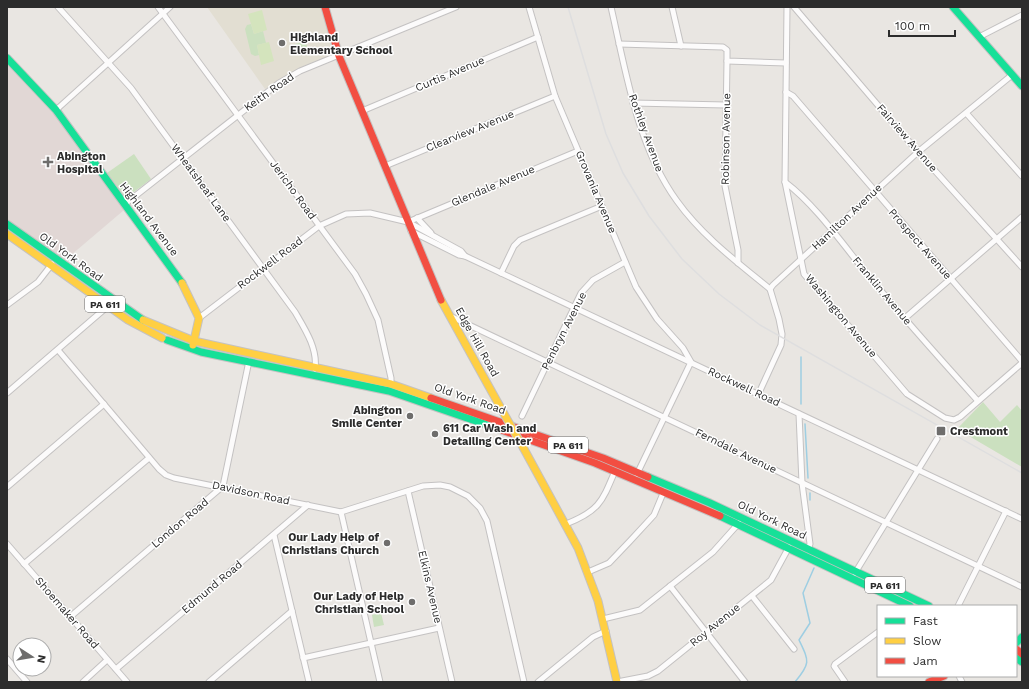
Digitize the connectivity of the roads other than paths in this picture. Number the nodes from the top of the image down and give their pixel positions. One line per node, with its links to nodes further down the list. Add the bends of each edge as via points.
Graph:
1 (58, 7): 21 (street, Wheatsheaf Lane)
2 (158, 7): 12 (street, Jericho Road)
3 (170, 7): 12 (street)
4 (325, 7): 18 (main road, Edge Hill Road)
5 (456, 7): 18 (street, Keith Road)
6 (529, 7): 14 (street, Grovania Avenue)
7 (611, 7): 16 (street, Rothley Avenue)
8 (672, 7): 17 (street)
9 (787, 7): 22 (street, Washington Avenue)
10 (794, 7): 34 (street, Fairview Avenue)
11 (954, 7): 15 (main road)
12 (163, 13): 21 (street); 32 (street, Jericho Road)
13 (1022, 15): 15 (street)
14 (538, 37): 26 (street, Grovania Avenue); 30 (street, Curtis Avenue)
15 (979, 37): 23 (main road)
16 (620, 44): 17 (street); 27 (street, Rothley Avenue)
17 (680, 46): 20 (street, via 726,48)
18 (339, 56): 30 (main road, Edge Hill Road); 32 (street, Keith Road, via 300,71 279,83)
19 (7, 58): 29 (main road, Highland Avenue)
20 (727, 61): 22 (street); 28 (street, Robinson Avenue)
21 (109, 63): 29 (street); 35 (street, Wheatsheaf Lane, via 131,88)
22 (786, 63): 25 (street, Washington Avenue)
23 (1012, 75): 24 (main road); 31 (street, Hamilton Avenue)
24 (1022, 86)
25 (786, 92): 38 (street, Washington Avenue); 39 (street, Prospect Avenue, via 793,96)
26 (555, 96): 33 (street, Grovania Avenue); 36 (street, Clearview Avenue)
27 (633, 102): 28 (street); 56 (street, Rothley Avenue, via 665,183 700,227)
28 (726, 105): 56 (street, Robinson Avenue, via 725,186 738,250)
29 (56, 110): 40 (main road, Highland Avenue)
30 (362, 112): 36 (main road, Edge Hill Road)
31 (967, 114): 34 (street, Hamilton Avenue); 37 (street)
32 (238, 115): 35 (street, Keith Road); 46 (street, Jericho Road)
33 (578, 151): 41 (street, Grovania Avenue); 43 (street, Glendale Avenue)
34 (918, 152): 39 (street, Hamilton Avenue); 51 (street, Fairview Avenue)
35 (182, 158): 40 (street, Keith Road); 59 (street, Wheatsheaf Lane)
36 (385, 166): 44 (main road, Edge Hill Road)
37 (1022, 176)
38 (785, 182): 47 (street, Franklin Avenue); 54 (street, Washington Avenue)
39 (874, 192): 47 (street, Hamilton Avenue); 61 (street, Prospect Avenue)
40 (125, 204): 67 (main road, Highland Avenue, via 180,278)
41 (602, 206): 55 (street, Grovania Avenue); 60 (street, via 520,240 514,246)
42 (1022, 217): 51 (street)
43 (417, 218): 44 (street, Glendale Avenue); 50 (street, Rockwell Road)
44 (408, 222): 46 (street, Rockwell Road, via 362,212 336,217); 48 (main road, Edge Hill Road); 50 (street, Rockwell Road)
45 (7, 224): 53 (main road, Old York Road / PA 611)
46 (319, 226): 59 (street, Rockwell Road); 79 (street, Jericho Road, via 355,274 378,320)
47 (832, 231): 54 (street, Hamilton Avenue); 68 (street, Franklin Avenue)
48 (412, 232): 52 (street, Rockwell Road); 66 (main road, Edge Hill Road)
49 (7, 234): 57 (main road, Old York Road / PA 611)
50 (436, 238): 52 (street, Rockwell Road, via 461,251)
51 (997, 239): 58 (street, Fairview Avenue); 61 (street)
52 (465, 256): 60 (street, Rockwell Road)
53 (55, 259): 57 (street); 69 (main road, Old York Road / PA 611, via 143,320)
54 (801, 259): 62 (street, Hamilton Avenue); 82 (street, Washington Avenue, via 806,277 907,394 945,418 954,420)
55 (625, 262): 65 (street, Penbryn Avenue, via 593,280 581,293); 74 (street, Grovania Avenue, via 644,300 683,348)
56 (738, 263): 62 (street, Rothley Avenue)
57 (50, 266): 63 (street, via 38,282); 64 (main road, Old York Road / PA 611)
58 (1022, 267)
59 (263, 268): 67 (street, Rockwell Road); 77 (street, Wheatsheaf Lane, via 307,332 315,356)
60 (501, 273): 65 (street, Rockwell Road)
61 (950, 279): 68 (street); 75 (street, Prospect Avenue)
62 (770, 289): 81 (street, via 780,319 781,345)
63 (7, 305)
64 (108, 306): 70 (street); 71 (main road, Old York Road / PA 611, via 128,320)
65 (574, 307): 74 (street, Rockwell Road); 76 (street, Penbryn Avenue)
66 (449, 316): 76 (street, Ferndale Avenue); 103 (main road, Edge Hill Road, bridge)
67 (199, 318): 69 (main road)
68 (904, 319): 82 (street, Franklin Avenue)
69 (194, 341): 71 (main road); 72 (main road, Old York Road / PA 611)
70 (58, 350): 80 (street); 83 (street, Davidson Road)
71 (192, 350): 73 (main road, Old York Road / PA 611)
72 (250, 353): 73 (street); 77 (main road, Old York Road / PA 611)
73 (248, 362): 78 (main road, Old York Road / PA 611); 93 (street)
74 (691, 362): 81 (street, Rockwell Road); 86 (street)
75 (1022, 362): 82 (street)
76 (548, 363): 85 (street, Penbryn Avenue); 86 (street, Ferndale Avenue)
77 (315, 367): 78 (street, Wheatsheaf Lane); 79 (main road, Old York Road / PA 611)
78 (313, 375): 79 (main road, Old York Road / PA 611)
79 (390, 387): 89 (main road, Old York Road / PA 611); 91 (main road, Old York Road / PA 611, via 553,440)
80 (7, 393)
81 (758, 395): 84 (street, Rockwell Road)
82 (978, 401)
83 (104, 404): 88 (street, Davidson Road); 94 (street)
84 (799, 414): 90 (street, Rockwell Road); 92 (street)
85 (522, 416)
86 (664, 417): 91 (street); 92 (street, Ferndale Avenue)
87 (937, 439): 90 (street)
88 (149, 458): 93 (street, Davidson Road, via 166,474); 108 (street)
89 (615, 471): 91 (main road, Old York Road / PA 611); 103 (street, via 598,506 591,513)
90 (919, 471): 98 (street, Rockwell Road); 102 (street)
91 (637, 476): 95 (main road, Old York Road / PA 611)
92 (802, 483): 102 (street, Ferndale Avenue); 107 (street, via 810,544)
93 (223, 486): 97 (street, Davidson Road); 121 (street, London Road)
94 (7, 487)
95 (665, 488): 101 (main road, Old York Road / PA 611); 110 (street, via 654,516 609,563)
96 (408, 491): 99 (street, Davidson Road); 123 (street, Elkins Avenue); 141 (street, Davidson Road, via 431,485 450,487 468,496 484,516)
97 (308, 505): 99 (street, Davidson Road); 104 (street, Edmund Road)
98 (1006, 511): 100 (street, Rockwell Road); 109 (street)
99 (341, 512): 127 (street)
100 (1022, 519)
101 (741, 521): 106 (main road, Old York Road / PA 611); 112 (street, via 713,552)
102 (885, 523): 109 (street, Ferndale Avenue); 111 (street)
103 (566, 524): 110 (main road, Edge Hill Road)
104 (274, 535): 120 (street); 132 (street, Edmund Road)
105 (7, 544): 108 (street, Shoemaker Road)
106 (790, 545): 107 (main road, Old York Road / PA 611); 111 (main road, Old York Road / PA 611); 114 (street, Roy Avenue, via 774,577)
107 (808, 550): 111 (main road, Old York Road / PA 611)
108 (24, 564): 121 (street, Shoemaker Road)
109 (978, 566): 113 (street, Ferndale Avenue); 119 (street)
110 (588, 572): 122 (main road, Edge Hill Road)
111 (854, 575): 115 (main road, Old York Road / PA 611); 116 (main road, Old York Road / PA 611)
112 (670, 586): 122 (street, via 636,612); 125 (street)
113 (1022, 587)
114 (752, 596): 125 (street, Roy Avenue); 128 (street)
115 (914, 599): 117 (street); 118 (main road, Old York Road / PA 611)
116 (908, 605)
117 (911, 605)
118 (927, 605)
119 (958, 605)
120 (292, 611): 129 (street); 137 (street)
121 (70, 617): 131 (street, Shoemaker Road)
122 (603, 619): 124 (main road, Edge Hill Road)
123 (439, 628): 127 (street); 140 (street, Elkins Avenue)
124 (606, 631): 142 (street, via 593,636); 143 (main road, Edge Hill Road)
125 (706, 632): 143 (street, Roy Avenue, via 653,674); 144 (street)
126 (877, 633): 145 (street, via 835,664)
127 (371, 643): 129 (street); 139 (street)
128 (794, 649)
129 (303, 658): 138 (street)
130 (7, 659): 134 (street)
131 (107, 660): 132 (street, Shoemaker Road); 135 (street)
132 (116, 669): 136 (street, Shoemaker Road)
133 (942, 677): 146 (main road)
134 (27, 682)
135 (82, 682)
136 (127, 682)
137 (209, 682)
138 (309, 682)
139 (380, 682)
140 (452, 682)
141 (524, 682)
142 (538, 682)
143 (617, 682)
144 (745, 682)
145 (845, 682)
146 (929, 682)

